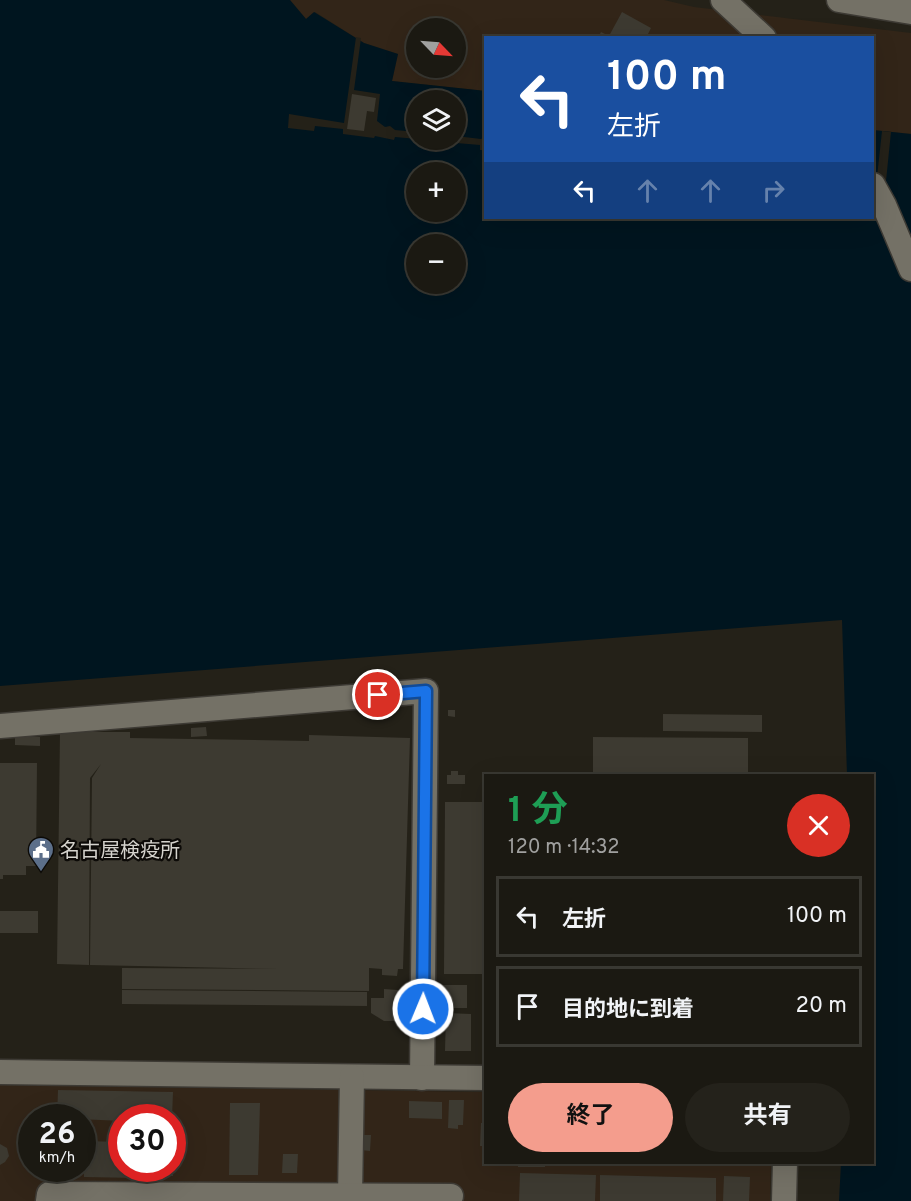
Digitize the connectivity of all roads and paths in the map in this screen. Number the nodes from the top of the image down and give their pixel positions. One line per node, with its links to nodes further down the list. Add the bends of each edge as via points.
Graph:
1 (723, 0): 4 (street)
2 (839, 0): 3 (street)
3 (911, 12)
4 (762, 36)
5 (874, 187): 6 (street)
6 (911, 269)
7 (0, 726): 10 (street, via 426,691)
8 (0, 1072): 9 (street)
9 (352, 1077): 10 (street); 14 (street)
10 (422, 1078): 11 (street)
11 (484, 1078)
12 (785, 1164): 17 (street)
13 (451, 1196): 14 (street)
14 (343, 1197): 15 (street)
15 (182, 1198): 16 (street, via 49,1194)
16 (48, 1201)
17 (784, 1201)

